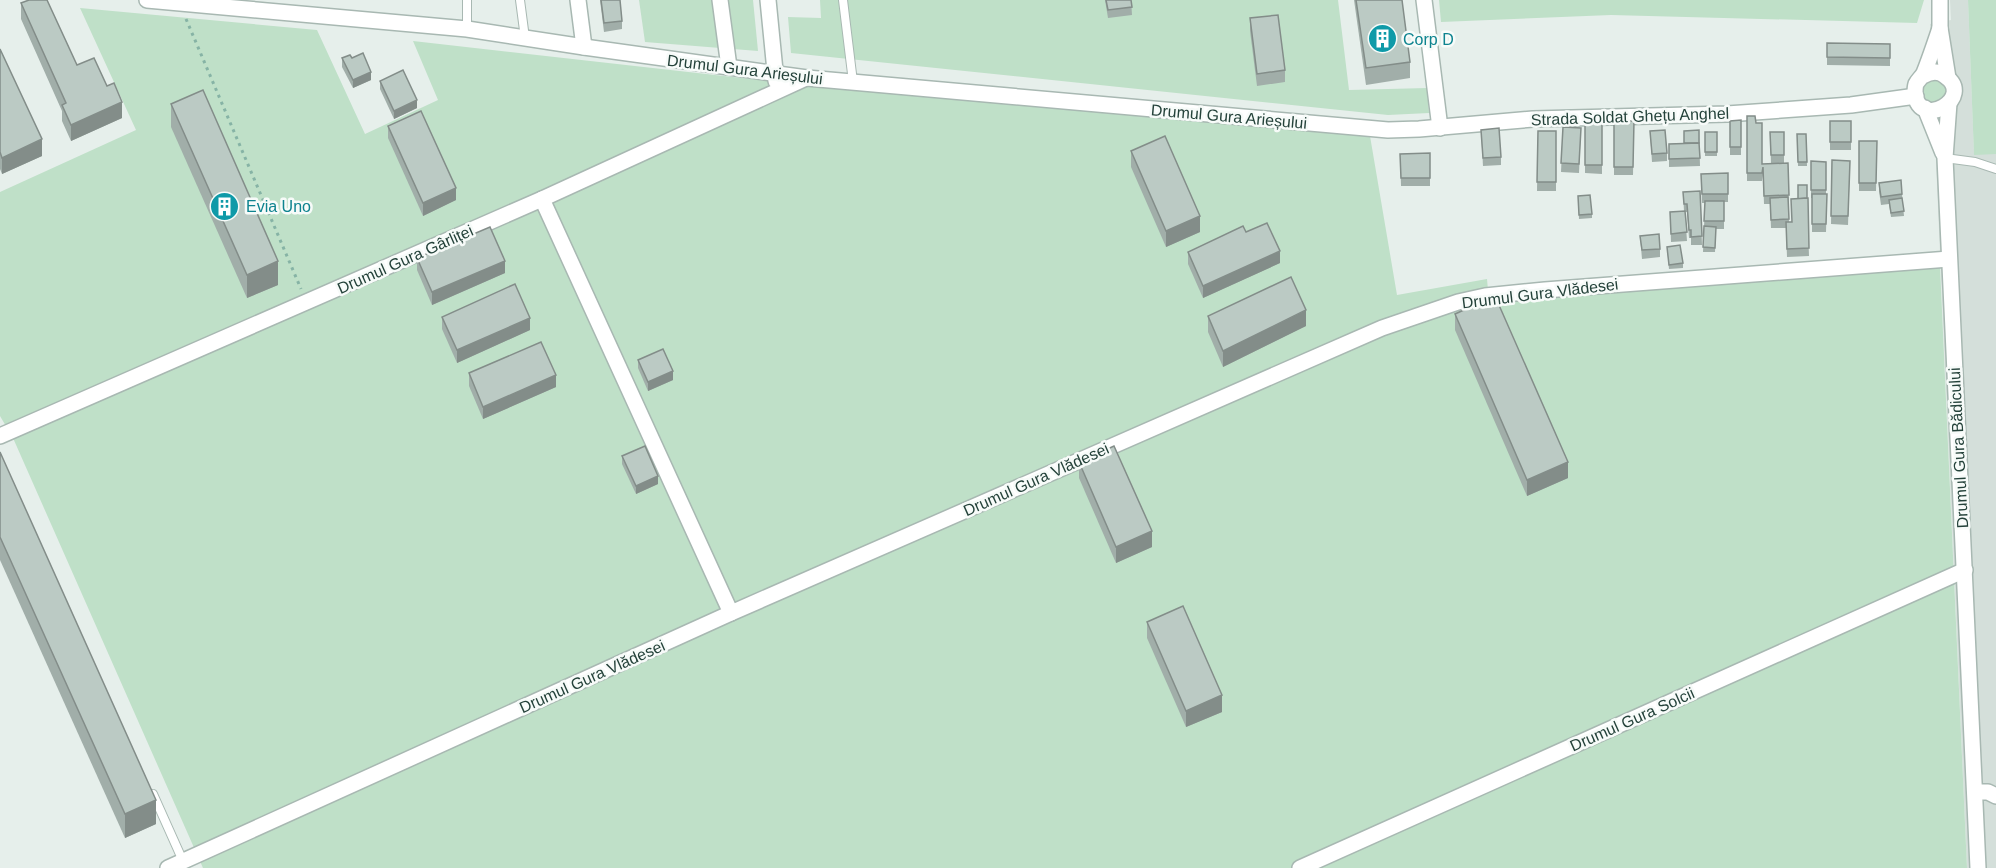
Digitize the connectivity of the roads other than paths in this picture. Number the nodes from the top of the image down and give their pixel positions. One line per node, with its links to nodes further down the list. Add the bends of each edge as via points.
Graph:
1 (147, 0): 10 (street, Drumul Gura Arieșului)
2 (467, 0): 12 (lane)
3 (520, 0): 13 (lane)
4 (578, 0): 14 (street)
5 (720, 0): 15 (street)
6 (768, 0): 16 (street)
7 (843, 0): 20 (lane)
8 (1424, 0): 25 (street)
9 (1940, 0): 11 (street)
10 (313, 7): 12 (street, Drumul Gura Arieșului)
11 (1940, 28): 17 (street); 19 (street)
12 (467, 29): 13 (street, Drumul Gura Arieșului)
13 (525, 38): 14 (street, Drumul Gura Arieșului)
14 (584, 47): 15 (street, Drumul Gura Arieșului)
15 (729, 67): 16 (street, Drumul Gura Arieșului)
16 (776, 73): 18 (street, Drumul Gura Arieșului); 21 (street)
17 (1923, 76): 19 (street, via 1934,72); 22 (street, via 1916,87)
18 (807, 78): 20 (street, Drumul Gura Arieșului); 21 (street, Drumul Gura Gârliței)
19 (1948, 78): 23 (street, via 1953,88)
20 (853, 82): 24 (street, Drumul Gura Arieșului)
21 (775, 92): 28 (street, Drumul Gura Gârliței)
22 (1920, 102): 23 (street, via 1940,110); 25 (street, Strada Soldat Ghețu Anghel, via 1533,119); 26 (street)
23 (1949, 104): 26 (street, Drumul Gura Bădicului)
24 (1345, 127): 25 (street, Strada Soldat Ghețu Anghel)
25 (1440, 128)
26 (1945, 158): 27 (lane, via 1988,164); 29 (street, Drumul Gura Bădicului)
27 (1996, 169)
28 (542, 199): 30 (street, Drumul Gura Gârliței); 32 (street)
29 (1949, 259): 31 (street, Drumul Gura Bădicului); 32 (street, Drumul Gura Vlădesei, via 1557,289 1458,302 1382,328)
30 (0, 436)
31 (1965, 570): 34 (street, Drumul Gura Bădicului); 38 (street, Drumul Gura Solcii)
32 (731, 614): 36 (street, Drumul Gura Vlădesei)
33 (149, 786): 36 (lane)
34 (1975, 792): 35 (street); 39 (street, Drumul Gura Bădicului)
35 (1996, 796)
36 (183, 861): 37 (street, Drumul Gura Vlădesei)
37 (168, 868)
38 (1300, 868)
39 (1978, 868)

